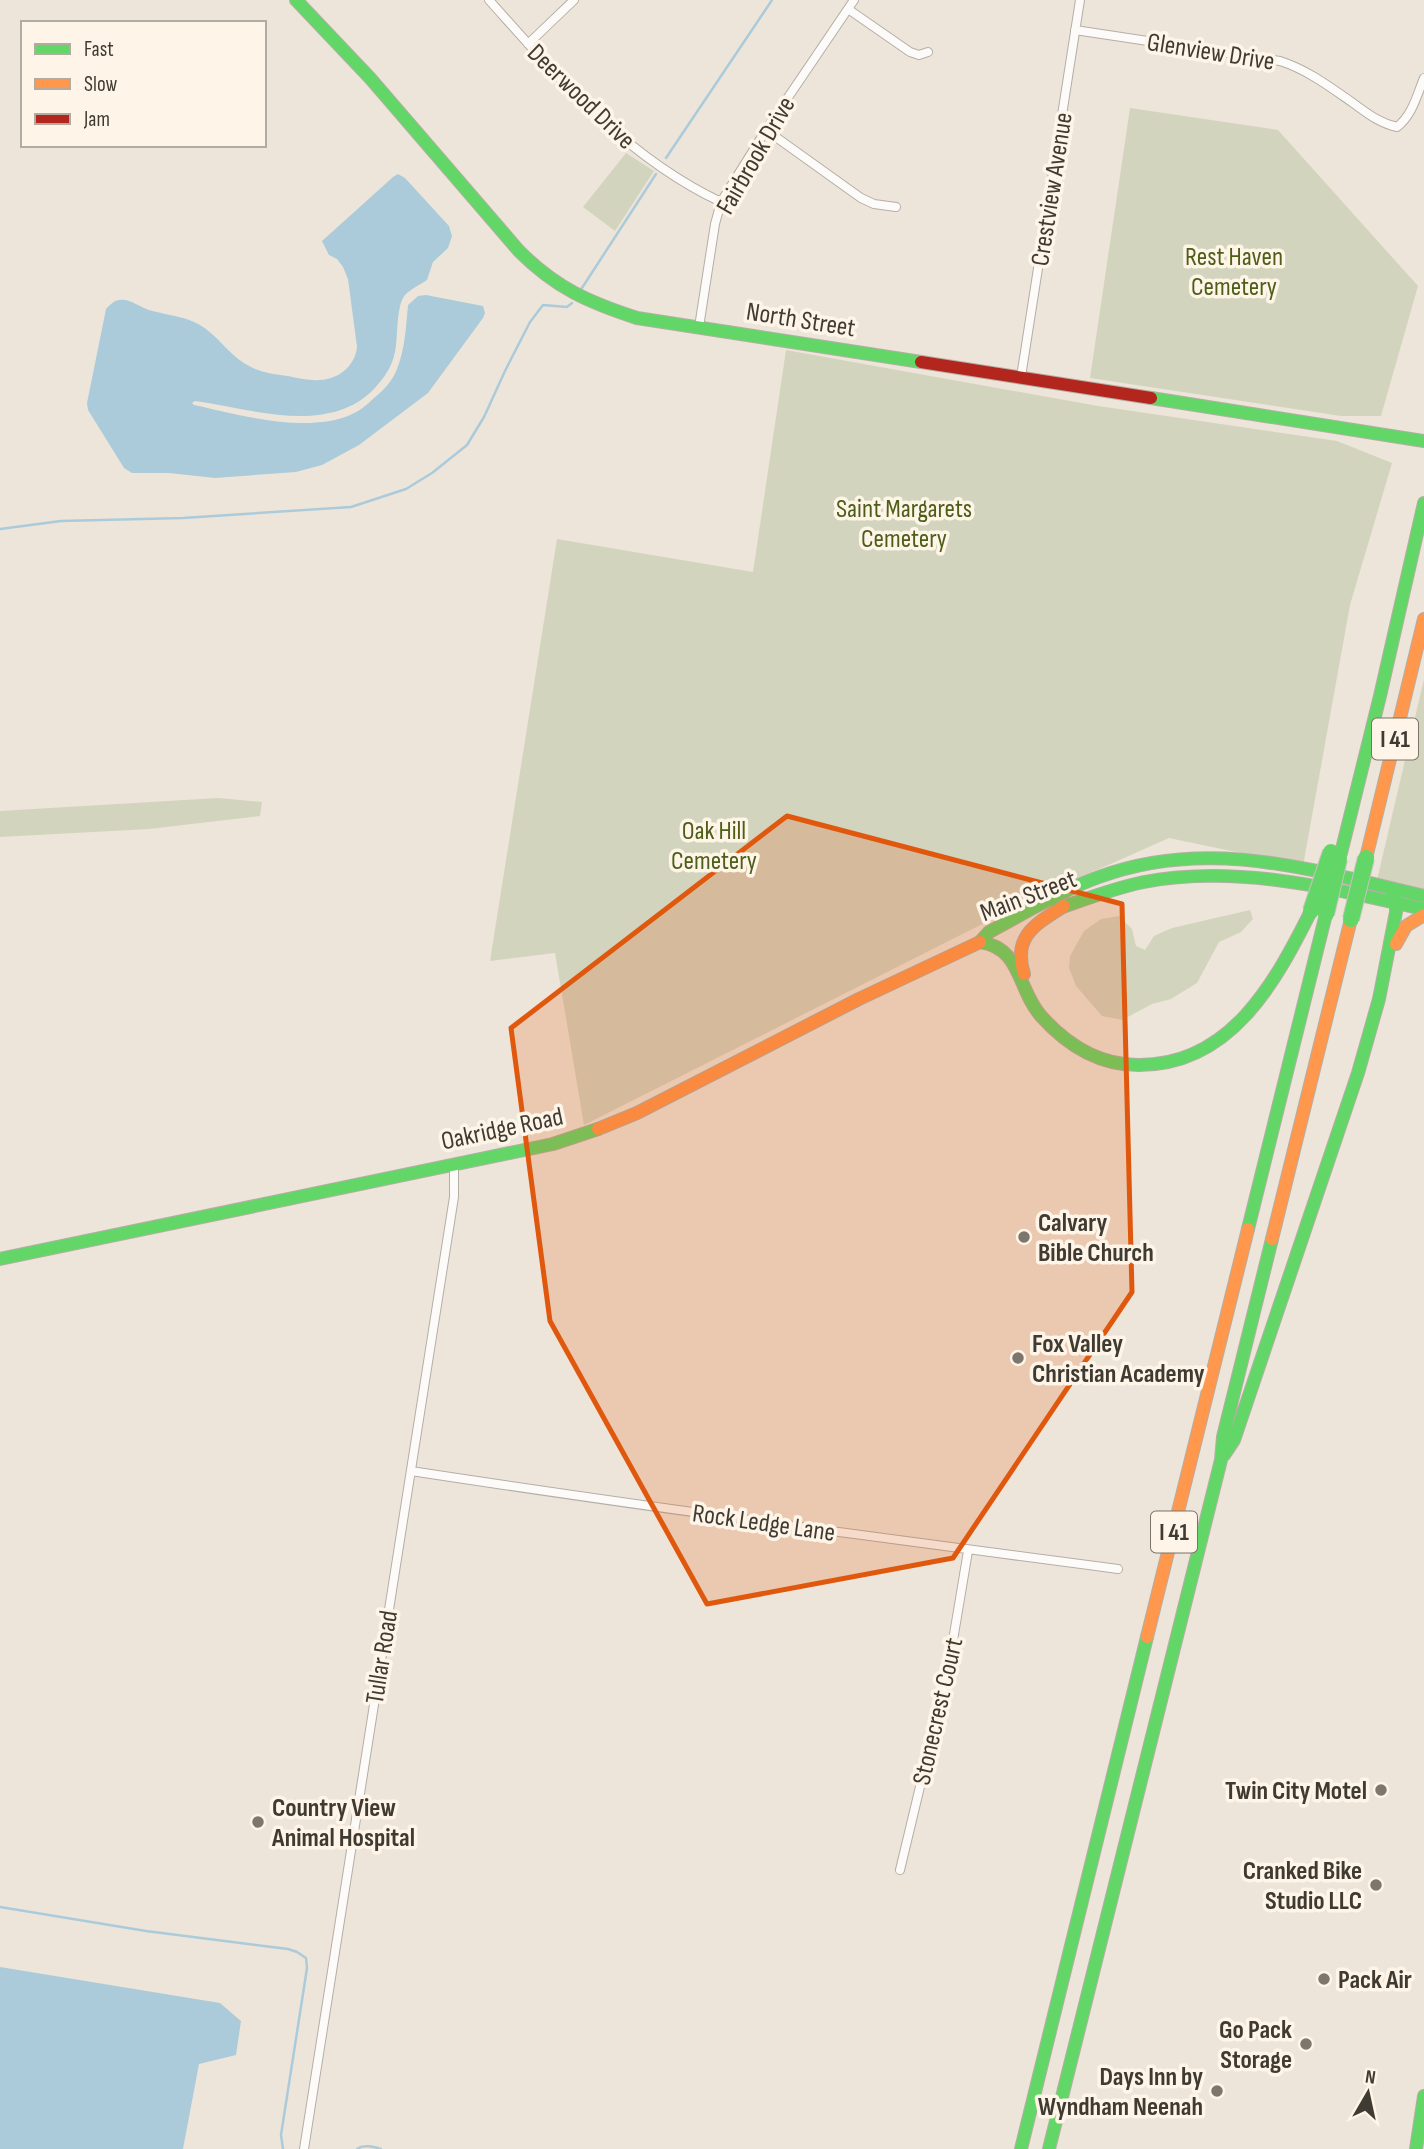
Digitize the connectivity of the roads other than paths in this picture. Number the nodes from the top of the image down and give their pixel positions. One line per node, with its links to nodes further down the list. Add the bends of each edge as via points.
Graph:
1 (296, 0): 14 (main road, North Street, via 536,267 573,293 614,312)
2 (489, 0): 8 (street, Deerwood Drive)
3 (574, 0): 8 (street)
4 (853, 0): 6 (street, Fairbrook Drive)
5 (1080, 0): 7 (street, Crestview Avenue)
6 (848, 9): 9 (street, via 910,52); 11 (street, Fairbrook Drive)
7 (1075, 30): 10 (street, Glenview Drive, via 1280,61 1301,68 1382,123 1397,127 1409,114); 15 (street, Crestview Avenue)
8 (528, 44): 12 (street, Deerwood Drive, via 613,131)
9 (928, 52)
10 (1424, 78)
11 (766, 130): 12 (street, Fairbrook Drive); 13 (street, via 861,198)
12 (721, 202): 14 (street, Fairbrook Drive)
13 (896, 206)
14 (699, 327): 15 (main road, North Street)
15 (1021, 377): 16 (main road, North Street)
16 (1424, 441)
17 (1424, 503): 24 (main road, I 41, bridge, via 1380,696)
18 (1424, 619): 19 (main road, I 41, bridge)
19 (1357, 895): 21 (main road, Main Street); 22 (main road, Main Street, via 1230,875 1154,880); 31 (main road, I 41, bridge)
20 (1424, 895): 21 (main road, Main Street)
21 (1394, 896): 23 (main road, Main Street); 26 (main road, Main Street, via 1253,860 1185,858 1088,882 989,932); 28 (main road, via 1394,925)
22 (1064, 906): 26 (main road, Main Street); 27 (main road, via 1029,929 1020,948 1021,969)
23 (1424, 909)
24 (1319, 913): 27 (main road, via 1254,1008 1215,1043 1188,1058 1135,1067 1105,1061 1072,1045); 38 (main road, I 41)
25 (1424, 915): 28 (main road, via 1399,934 1376,1030)
26 (979, 942): 27 (main road, via 1004,950); 29 (main road, Oakridge Road, via 606,1128 554,1144)
27 (1041, 1014)
28 (1368, 1043): 31 (main road, via 1234,1440)
29 (454, 1164): 30 (main road, Oakridge Road); 32 (street, Tullar Road, via 454,1196)
30 (0, 1259)
31 (1221, 1460): 39 (main road, I 41)
32 (411, 1471): 33 (street, Rock Ledge Lane); 37 (street, Tullar Road)
33 (968, 1550): 34 (street, Rock Ledge Lane); 35 (street, Stonecrest Court, via 948,1670)
34 (1118, 1569)
35 (900, 1870)
36 (1424, 2096): 40 (main road)
37 (304, 2149)
38 (1021, 2149)
39 (1049, 2149)
40 (1416, 2149)

